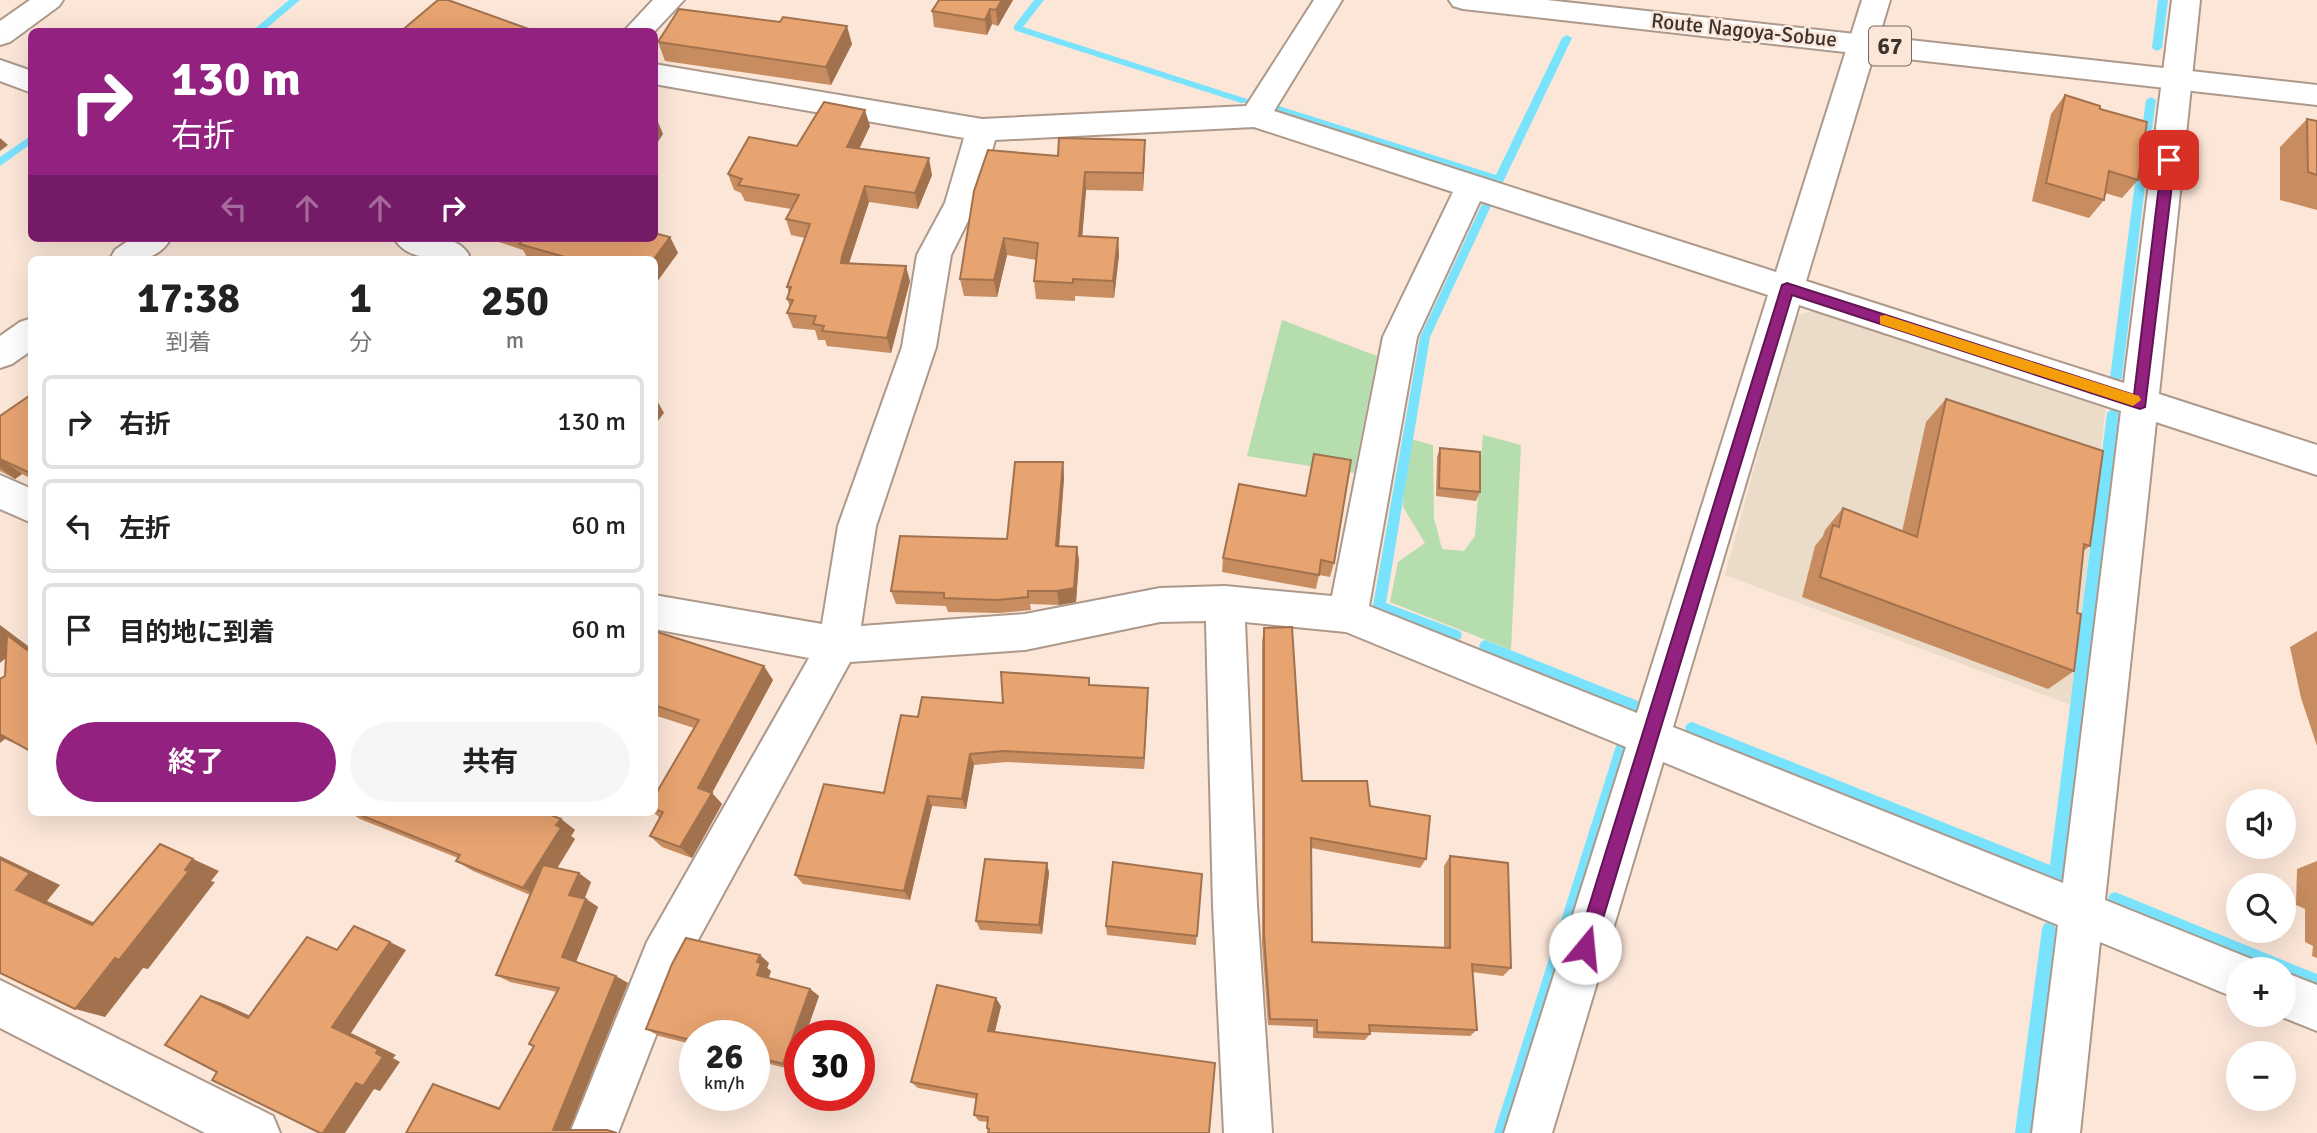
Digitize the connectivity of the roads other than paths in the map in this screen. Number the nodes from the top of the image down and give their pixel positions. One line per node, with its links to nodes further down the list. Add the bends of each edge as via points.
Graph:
1 (49, 0): 8 (street)
2 (670, 0): 7 (street)
3 (1328, 0): 15 (street)
4 (1462, 0): 9 (street, Route Nagoya-Sobue / 67)
5 (1876, 0): 9 (street)
6 (2186, 0): 12 (street)
7 (641, 28)
8 (0, 35)
9 (1863, 43): 12 (street, Route Nagoya-Sobue / 67); 22 (street)
10 (0, 70): 13 (street)
11 (658, 75): 16 (street)
12 (2178, 80): 14 (street, Route Nagoya-Sobue / 67); 25 (street)
13 (28, 81)
14 (2317, 94)
15 (1255, 116): 16 (street); 17 (street)
16 (982, 130): 32 (street, via 961,203 934,255 919,347 857,526)
17 (1471, 187): 22 (street); 31 (street, via 1400,337)
18 (150, 242): 21 (street)
19 (424, 242): 20 (street)
20 (456, 251)
21 (131, 256)
22 (1787, 288): 25 (street); 33 (street)
23 (28, 334): 24 (street)
24 (0, 354)
25 (2140, 403): 26 (street); 34 (street)
26 (2317, 460)
27 (0, 491): 28 (street)
28 (28, 505)
29 (1224, 603): 31 (street); 32 (street, via 1160,605 1025,632); 41 (street)
30 (658, 613): 32 (street)
31 (1348, 615): 33 (street)
32 (838, 645): 40 (street, via 663,958)
33 (1650, 738): 34 (street); 42 (street)
34 (2081, 913): 35 (street); 43 (street)
35 (2226, 971)
36 (2296, 1000): 38 (street)
37 (0, 1003): 39 (street)
38 (2317, 1008)
39 (256, 1133)
40 (594, 1133)
41 (1248, 1133)
42 (1528, 1133)
43 (2056, 1133)

